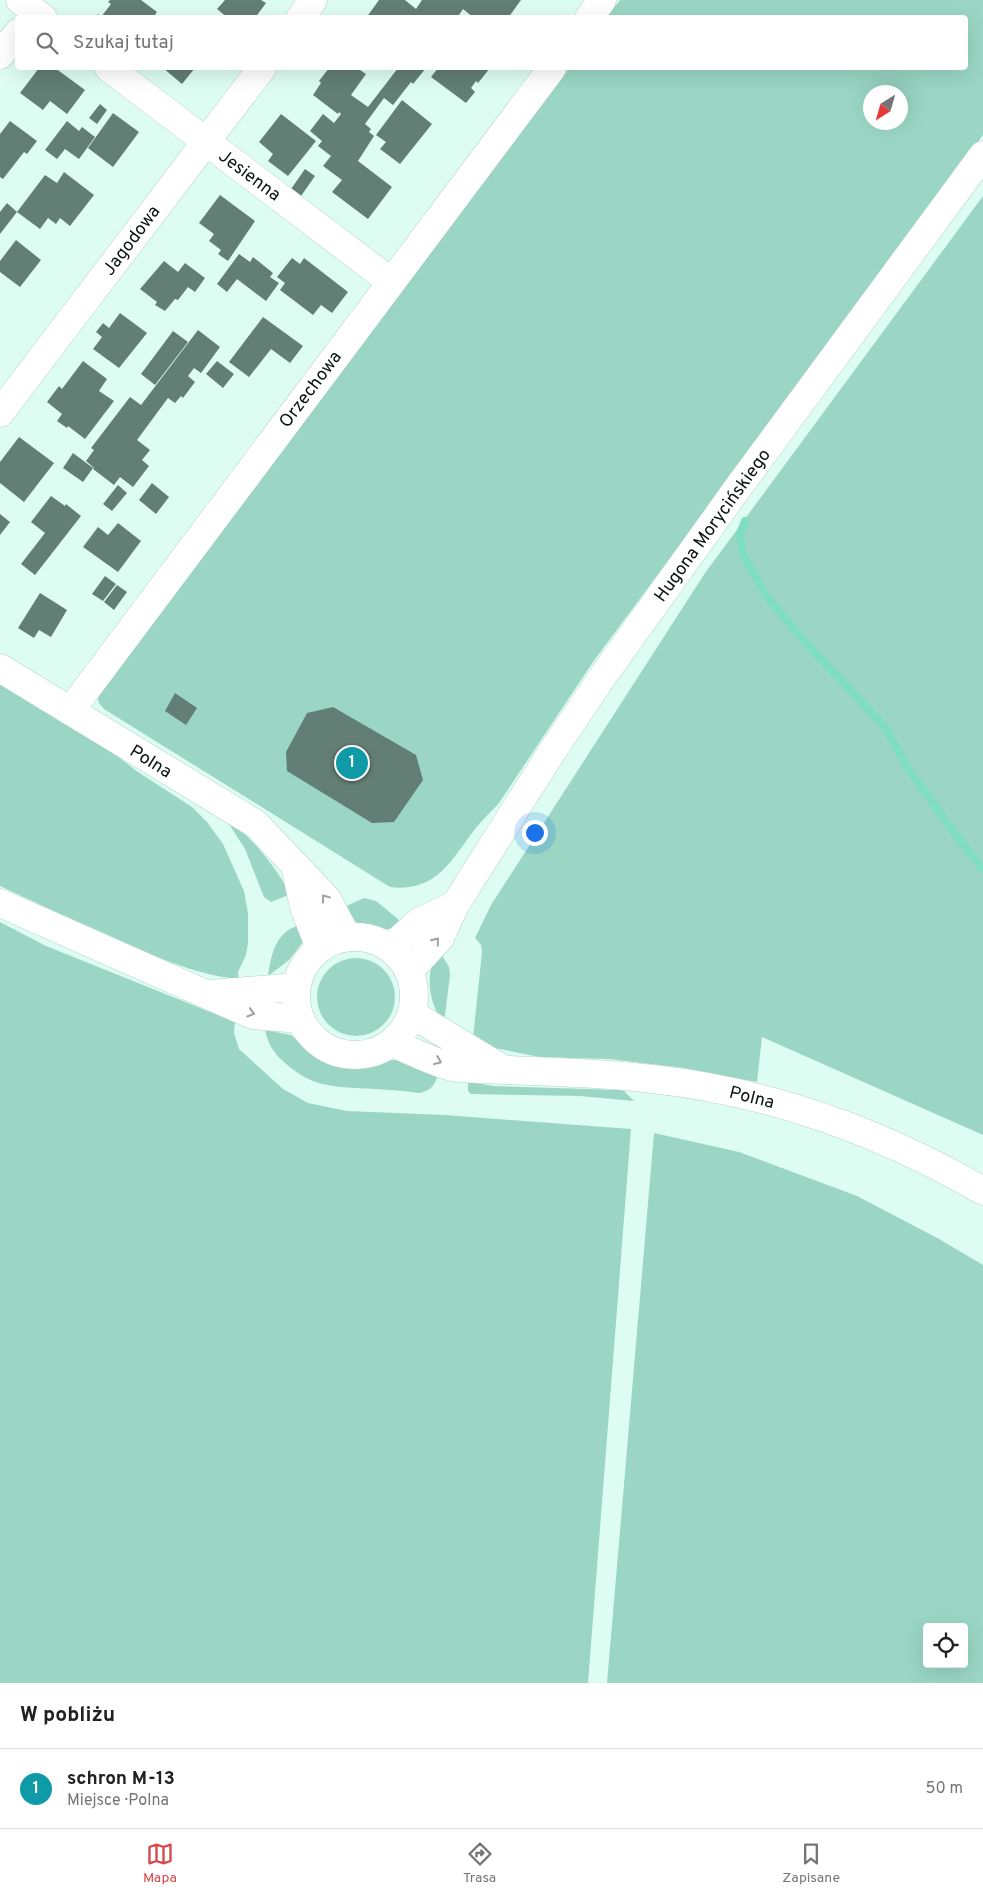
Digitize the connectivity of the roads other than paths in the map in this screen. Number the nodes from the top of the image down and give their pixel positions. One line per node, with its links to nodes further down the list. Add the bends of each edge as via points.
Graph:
1 (313, 0): 3 (street)
2 (602, 0): 4 (street)
3 (302, 15)
4 (591, 15)
5 (15, 37): 6 (street)
6 (0, 55)
7 (112, 70): 10 (street, Jesienna)
8 (260, 70): 10 (street, Jagodowa)
9 (550, 70): 12 (street, Orzechowa)
10 (206, 141): 12 (street, Jesienna); 13 (street, Jagodowa)
11 (983, 155): 18 (street, Hugona Morycińskiego, via 603,676)
12 (390, 282): 15 (street, Orzechowa)
13 (0, 413)
14 (0, 668): 15 (street, Polna)
15 (70, 711): 16 (street, Polna, via 256,824)
16 (295, 864): 19 (street, Polna, one-way to 16, via 327,899); 20 (street, via 304,907)
17 (0, 903): 24 (street)
18 (455, 905): 21 (street, via 419,922); 22 (street, Hugona Morycińskiego, one-way to 18, via 440,938)
19 (347, 937): 20 (street); 21 (street, via 362,937)
20 (320, 948): 23 (street, via 300,972)
21 (390, 948): 22 (street)
22 (409, 971): 25 (street, via 414,993)
23 (296, 987): 24 (street); 26 (street, via 295,1004)
24 (207, 994): 26 (street, one-way to 26, via 253,1015)
25 (412, 1014): 27 (street); 28 (street, Polna)
26 (300, 1020): 27 (street, via 309,1035 323,1047 340,1054 359,1056 377,1052)
27 (393, 1043): 28 (street, Polna, one-way to 28, via 452,1066)
28 (503, 1069): 29 (street, Polna, via 650,1078 742,1094 810,1112 881,1139)
29 (983, 1191)

